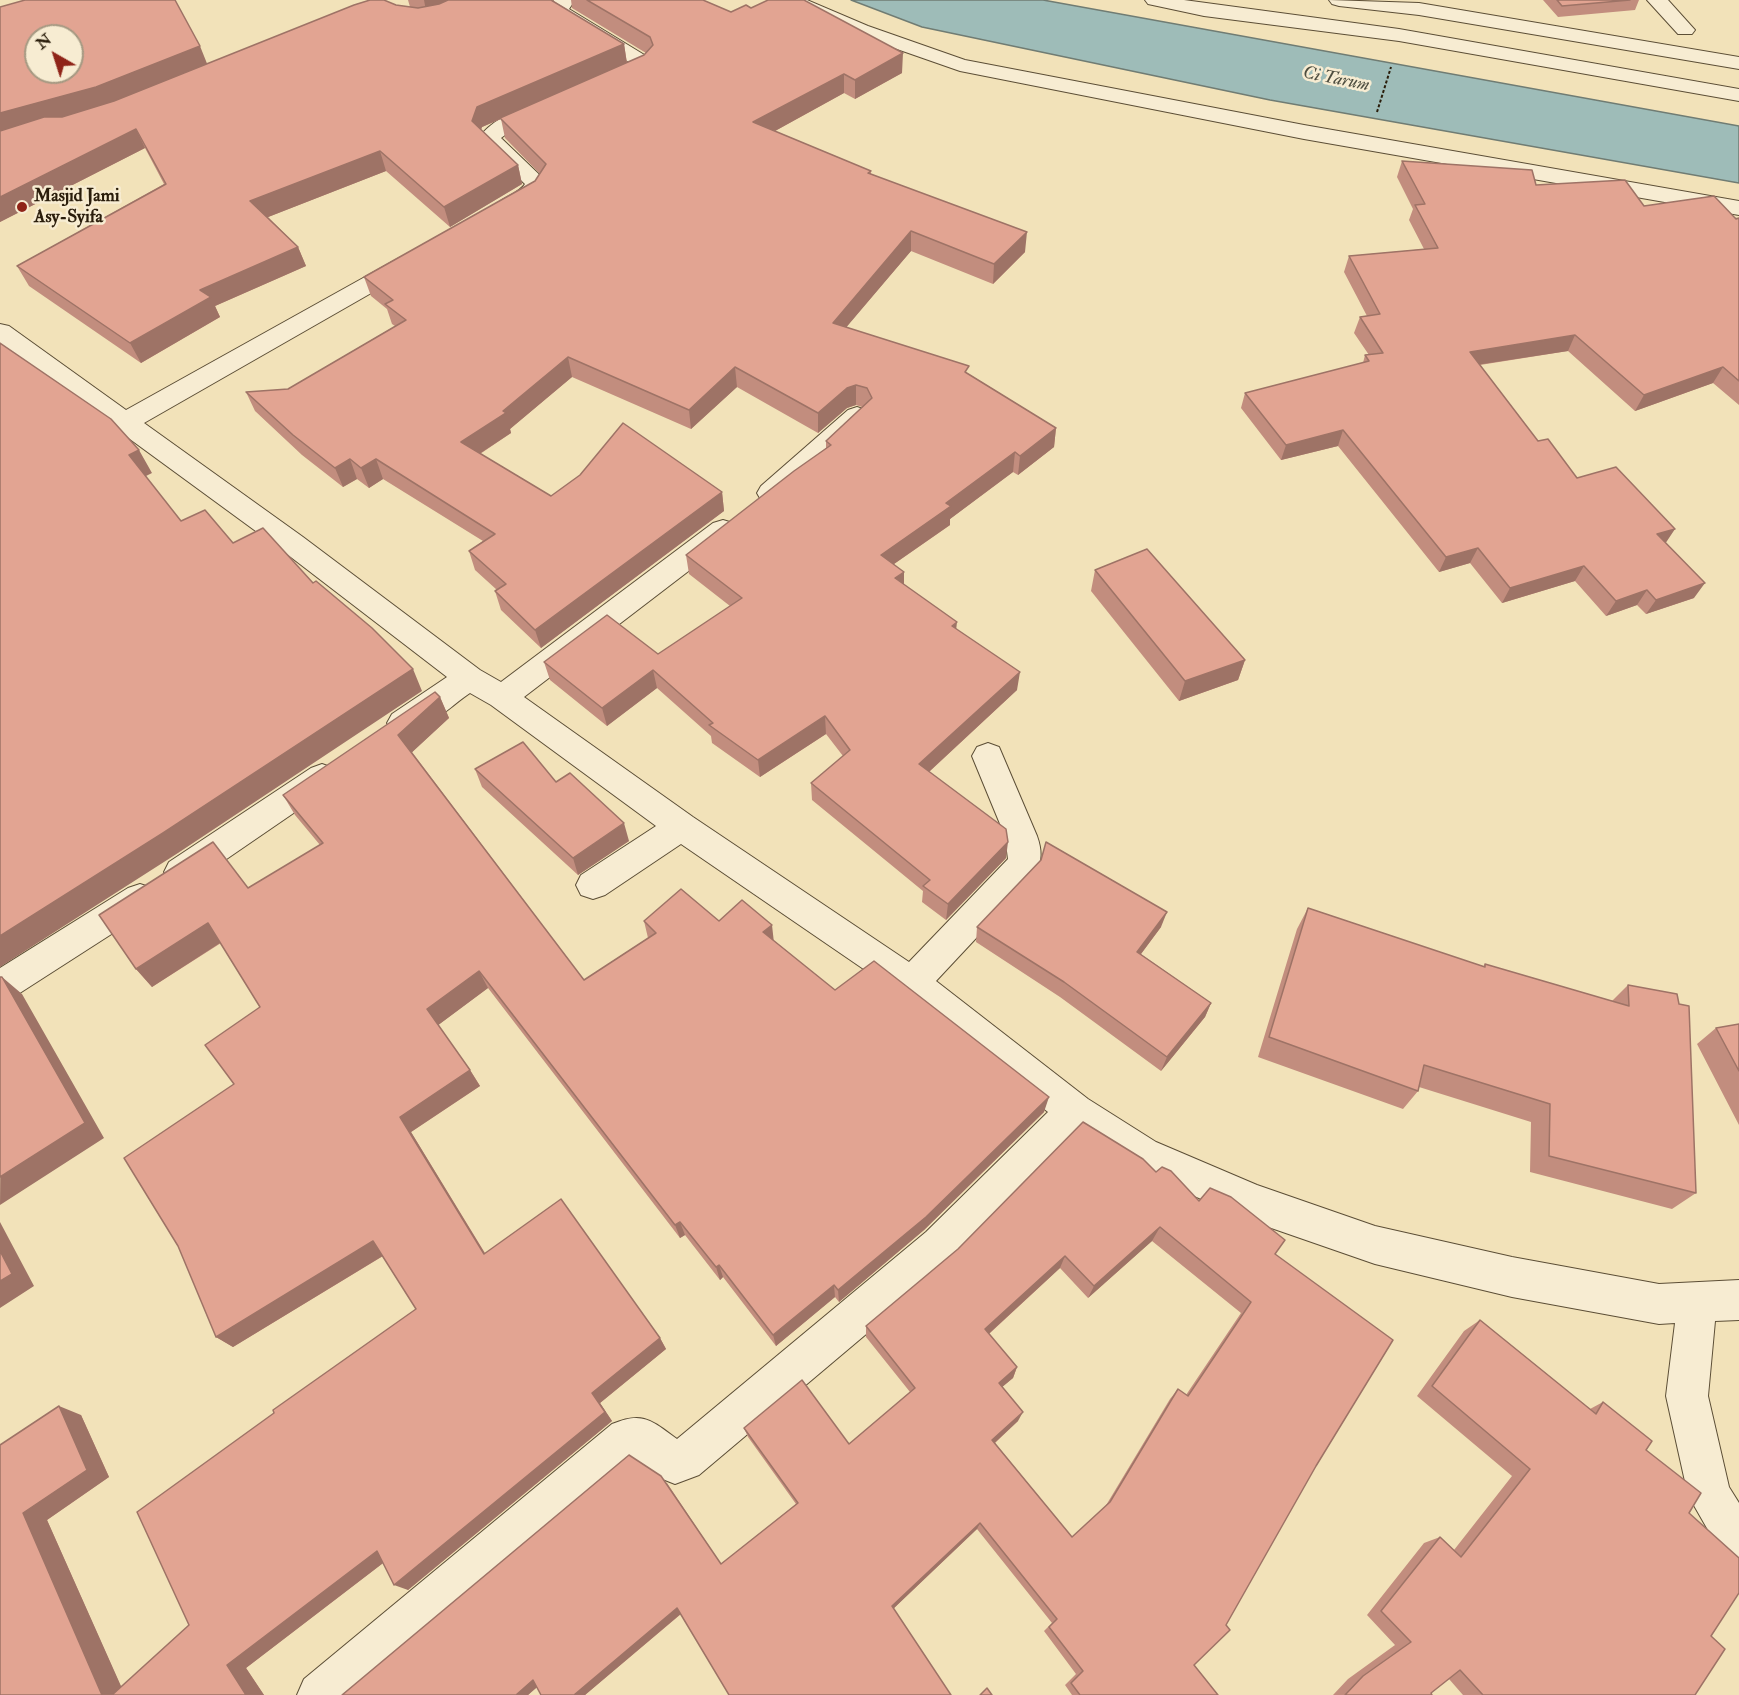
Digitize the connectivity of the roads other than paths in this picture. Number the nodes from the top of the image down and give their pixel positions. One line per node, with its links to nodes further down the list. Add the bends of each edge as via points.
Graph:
1 (565, 0): 8 (street, via 558,7 560,12 644,63 639,69)
2 (790, 0): 11 (street, via 960,65 1270,126)
3 (1155, 0): 9 (street, via 1411,37)
4 (1340, 0): 7 (street, via 1419,9)
5 (1658, 0): 6 (street)
6 (1685, 30)
7 (1739, 63)
8 (596, 87)
9 (1739, 94)
10 (564, 101): 12 (street, via 492,133 489,139 537,183 530,194)
11 (1739, 208)
12 (488, 218)
13 (426, 253): 16 (street)
14 (0, 332): 16 (street)
15 (857, 416): 18 (street, via 750,510)
16 (124, 423): 17 (street, via 293,544)
17 (469, 678): 18 (street); 19 (street)
18 (502, 697): 22 (street)
19 (380, 738)
20 (987, 756): 24 (street, via 1021,837 1024,864)
21 (350, 758): 25 (street)
22 (681, 827): 23 (street); 24 (street)
23 (594, 885)
24 (912, 982): 26 (street)
25 (0, 987)
26 (1075, 1111): 28 (street, via 1143,1155 1254,1203 1375,1245 1512,1277 1659,1304); 30 (street, via 940,1246 684,1460 675,1462 639,1437 627,1439)
27 (1739, 1300): 28 (street)
28 (1697, 1302): 29 (street, via 1687,1396 1709,1495)
29 (1739, 1543)
30 (320, 1695)

